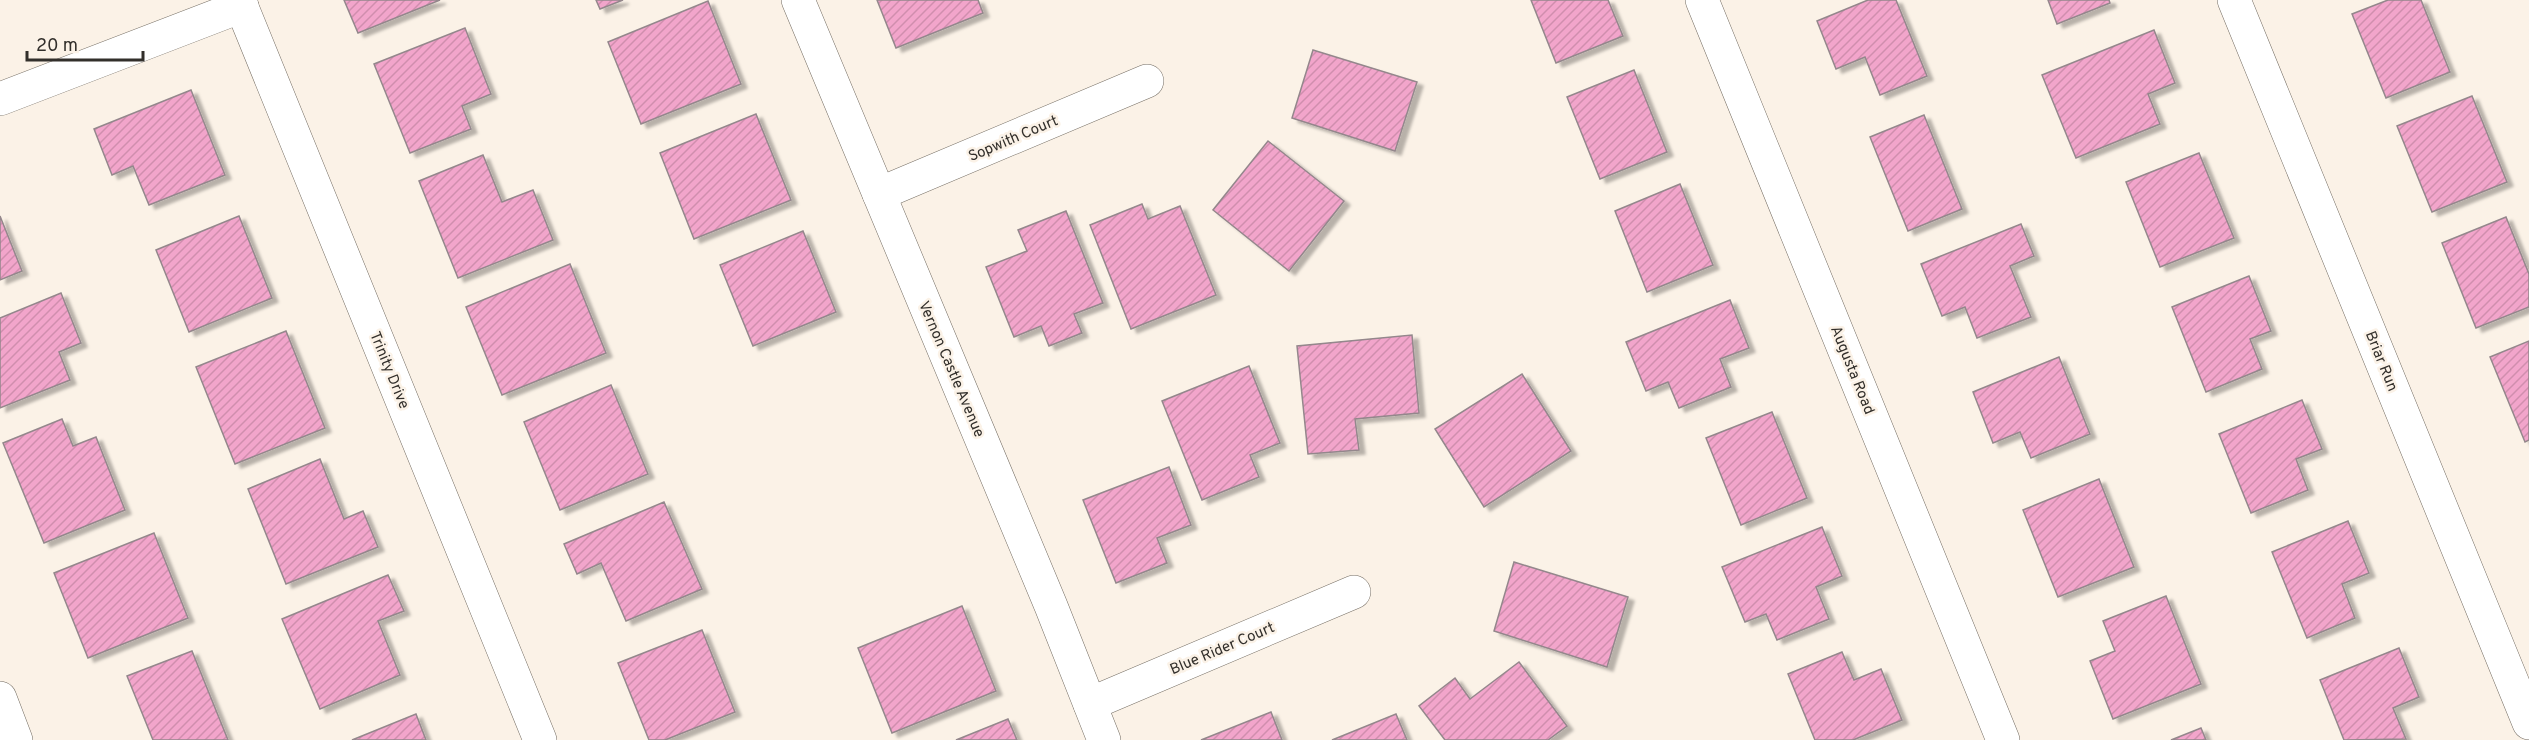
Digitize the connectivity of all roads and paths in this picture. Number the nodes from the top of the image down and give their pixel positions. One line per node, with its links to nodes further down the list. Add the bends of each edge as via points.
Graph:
1 (798, 0): 7 (street, Vernon Castle Avenue)
2 (1702, 0): 15 (street, Augusta Road)
3 (2234, 0): 11 (street, Briar Run)
4 (240, 3): 6 (street); 13 (street, Trinity Drive)
5 (1147, 81): 7 (street, Sopwith Court)
6 (0, 99)
7 (879, 194): 10 (street, Vernon Castle Avenue)
8 (1354, 592): 10 (street, Blue Rider Court)
9 (0, 698): 12 (street)
10 (1090, 704): 14 (street, Vernon Castle Avenue)
11 (2529, 723)
12 (16, 740)
13 (540, 740)
14 (1104, 740)
15 (2003, 740)

